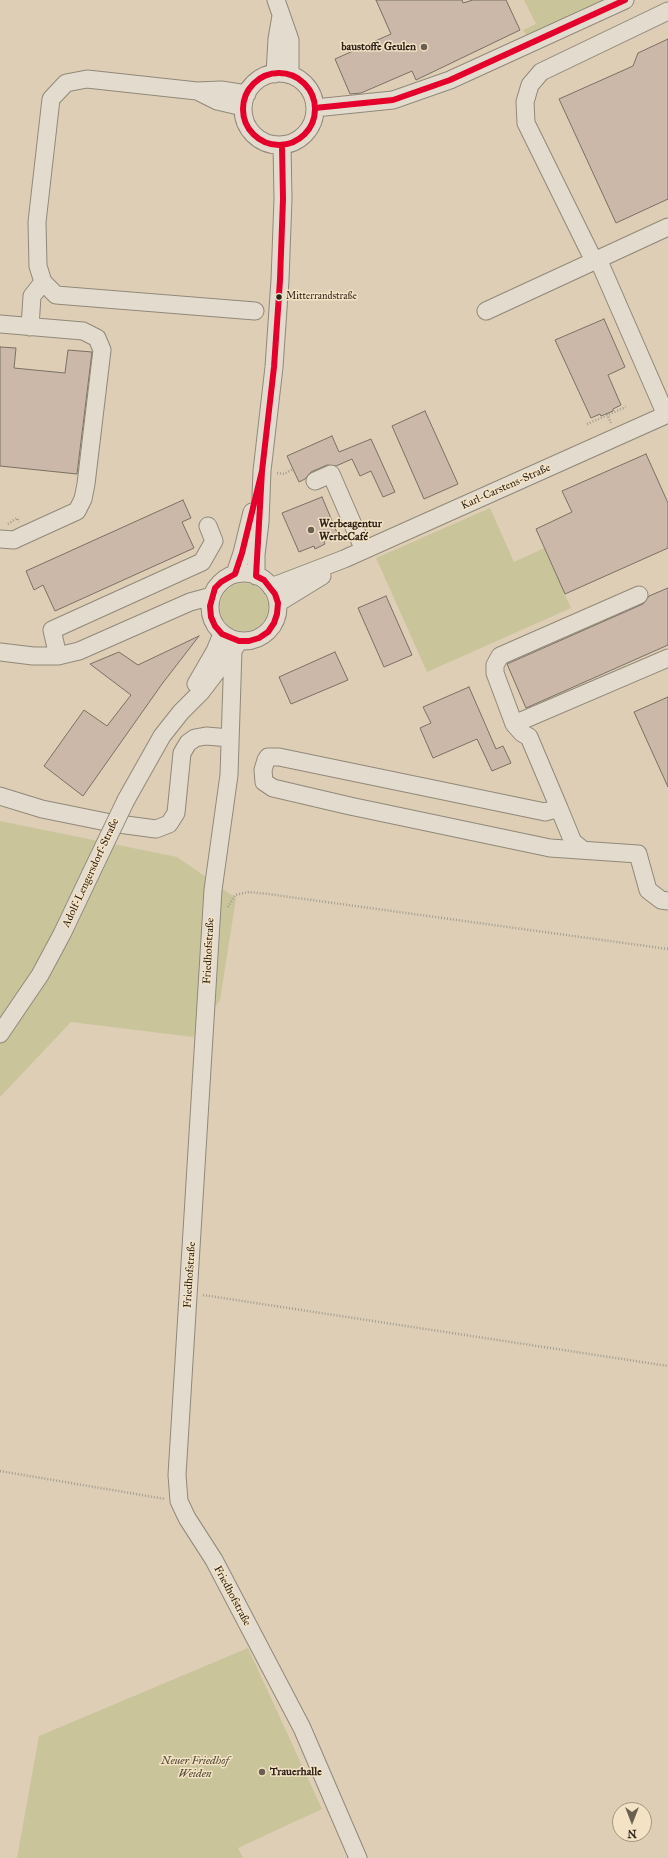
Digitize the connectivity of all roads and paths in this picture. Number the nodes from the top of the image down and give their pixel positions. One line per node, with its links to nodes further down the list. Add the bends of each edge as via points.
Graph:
1 (624, 0): 6 (street, via 450,80 393,100)
2 (279, 7): 4 (street, via 290,40)
3 (668, 11): 9 (street, via 541,72 530,85 525,102 526,123)
4 (283, 74): 5 (street, via 264,77 254,84); 6 (street, via 300,80 308,88)
5 (245, 101): 7 (street, via 245,119 250,130 259,139 270,144); 10 (street, via 221,90 197,91 87,79 66,83 51,99 37,222 38,266)
6 (315, 108): 7 (street, via 314,119 302,137)
7 (282, 145): 18 (street, via 280,280 274,367)
8 (668, 227): 9 (street)
9 (596, 260): 12 (street); 16 (street)
10 (43, 282): 11 (street, via 56,295); 14 (street, via 32,296)
11 (255, 311)
12 (486, 311)
13 (0, 324): 14 (street)
14 (30, 327): 21 (street, via 83,331 97,338 102,350 86,484 77,511 14,540)
15 (626, 407): 17 (path)
16 (667, 415): 22 (street, Karl-Carstens-Straße)
17 (587, 424)
18 (262, 471): 24 (street); 25 (street)
19 (315, 481): 22 (street, via 330,474)
20 (208, 526): 35 (street, via 214,541 202,562 52,630)
21 (0, 539)
22 (364, 550): 23 (street, Karl-Carstens-Straße)
23 (344, 559): 26 (street, Karl-Carstens-Straße); 29 (street, Karl-Carstens-Straße)
24 (235, 574): 25 (street); 28 (street, via 221,582)
25 (256, 576): 26 (street)
26 (271, 587): 29 (street)
27 (638, 595): 38 (street, via 500,656 495,665 493,685)
28 (212, 596): 30 (street, via 190,602); 31 (street)
29 (278, 603): 33 (street, via 274,623 268,632)
30 (158, 616): 31 (street, via 191,612); 35 (street, via 79,651)
31 (211, 617): 32 (street)
32 (222, 634): 33 (street); 37 (street, Adolf-Lengersdorf-Straße)
33 (236, 646): 37 (street, Adolf-Lengersdorf-Straße, via 201,692); 39 (street, Friedhofstraße)
34 (0, 652): 35 (street)
35 (58, 656)
36 (668, 658): 38 (street)
37 (181, 712): 46 (street, Adolf-Lengersdorf-Straße, bridge, via 162,736 126,800 40,975)
38 (514, 724): 41 (street, via 529,737)
39 (230, 738): 40 (street, via 206,736 195,738 188,743 182,753 176,813 169,824 156,829 42,809); 47 (street, Friedhofstraße, via 229,775 213,890)
40 (0, 796)
41 (552, 810): 42 (street, via 573,842); 42 (street, via 279,757 268,757 263,770 264,782 273,788 550,848)
42 (583, 850): 43 (street, via 638,854 648,890)
43 (663, 895)
44 (227, 913): 45 (path, via 235,895 249,892)
45 (668, 949)
46 (0, 1034)
47 (188, 1293): 48 (path); 50 (street, Friedhofstraße, via 176,1475)
48 (668, 1366)
49 (0, 1471): 50 (path)
50 (179, 1501): 51 (street, Friedhofstraße, via 214,1560 302,1728)
51 (358, 1858)

